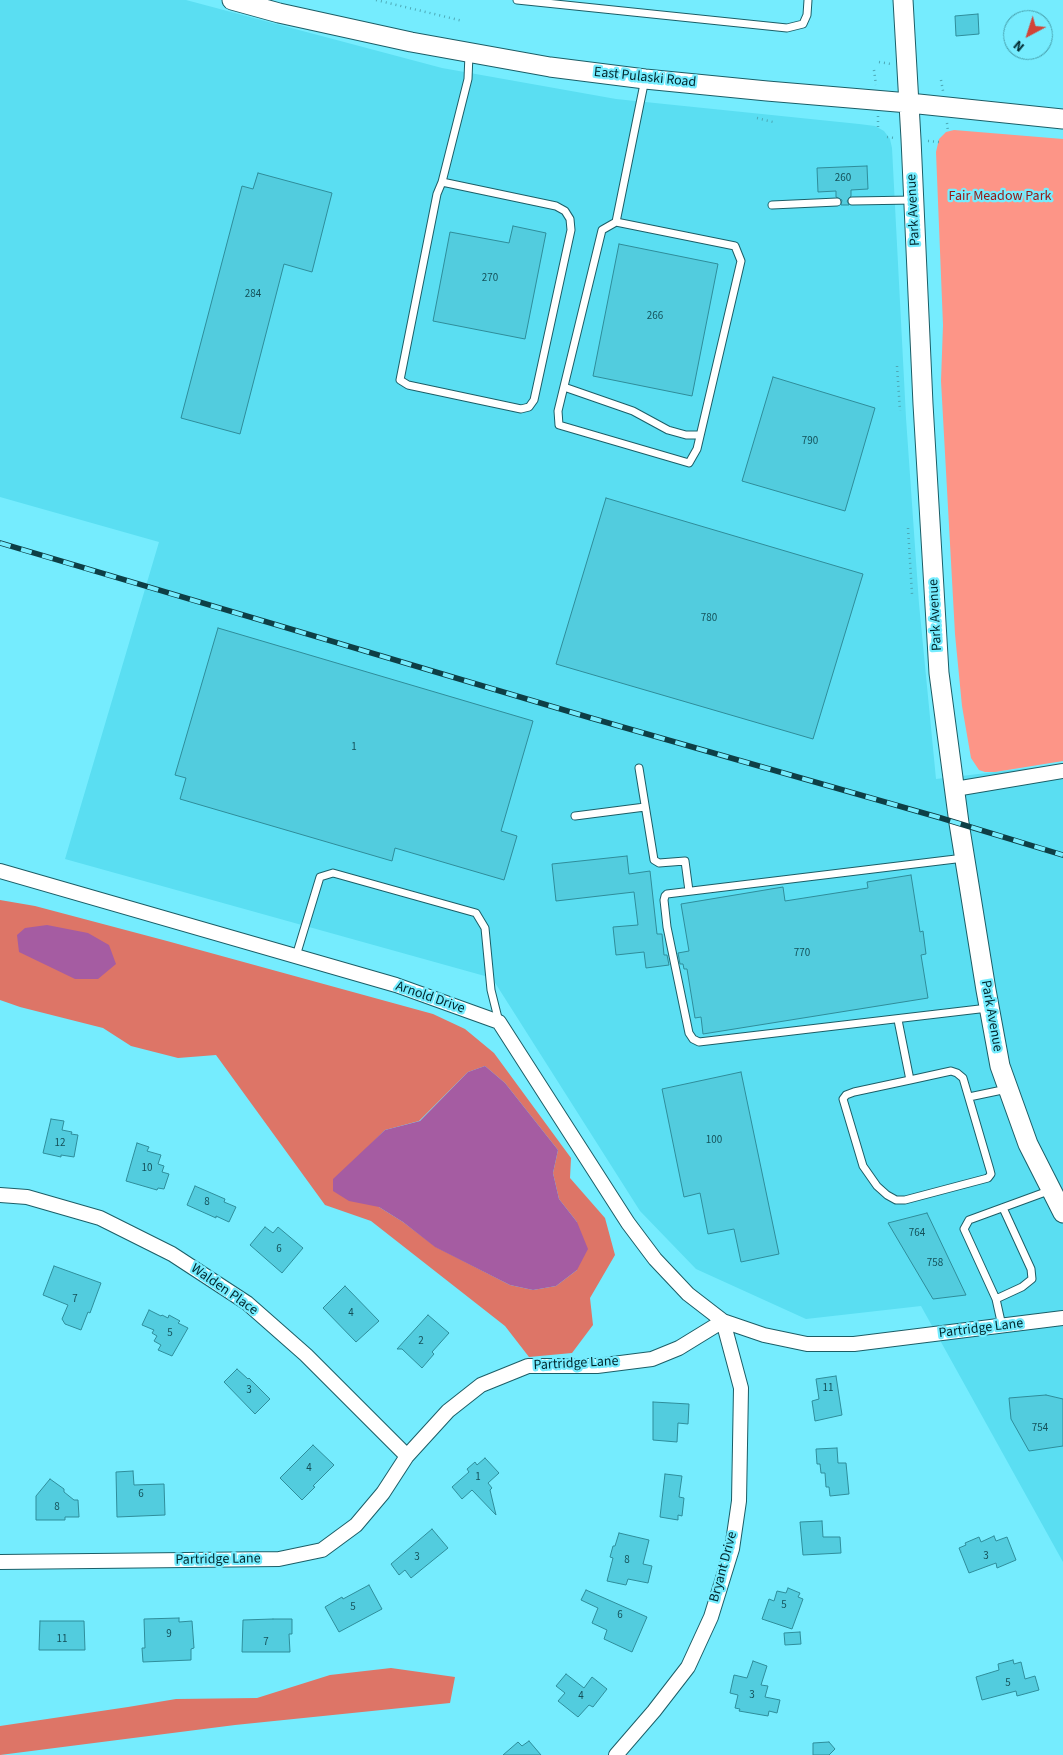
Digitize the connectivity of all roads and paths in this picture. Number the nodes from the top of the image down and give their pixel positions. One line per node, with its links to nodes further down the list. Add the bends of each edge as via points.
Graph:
1 (232, 0): 7 (main road, East Pulaski Road)
2 (376, 0): 6 (path)
3 (516, 0): 4 (lane, via 787,28 803,24)
4 (808, 0)
5 (903, 0): 9 (main road, Park Avenue)
6 (462, 21)
7 (470, 54): 8 (main road, East Pulaski Road); 13 (lane, via 468,79)
8 (645, 79): 9 (main road, East Pulaski Road); 18 (lane)
9 (909, 102): 11 (main road, East Pulaski Road); 14 (main road, Park Avenue)
10 (757, 118): 12 (path)
11 (1063, 119)
12 (773, 122)
13 (442, 182): 13 (lane, via 436,194 400,380 408,385 521,409 529,407 534,400 571,230 570,219 556,206)
14 (914, 200): 16 (lane); 27 (main road, Park Avenue, via 939,673)
15 (837, 202): 17 (lane)
16 (852, 202)
17 (772, 205)
18 (616, 222): 20 (lane, via 602,230); 22 (lane, via 735,246 741,261)
19 (897, 366): 21 (path)
20 (564, 387): 22 (lane, via 633,411 668,430); 22 (lane, via 558,411 559,425 689,463)
21 (900, 411)
22 (700, 435)
23 (908, 528): 24 (path)
24 (912, 594)
25 (639, 768): 28 (lane)
26 (1063, 771): 27 (street)
27 (955, 789): 30 (main road, Park Avenue)
28 (645, 807): 29 (lane); 32 (lane, via 654,860 660,863 685,861)
29 (574, 816)
30 (964, 858): 32 (lane); 34 (main road, Park Avenue)
31 (0, 871): 33 (street, Arnold Drive)
32 (689, 891): 35 (lane, via 668,894 664,900 682,1000 693,1039 699,1042)
33 (296, 956): 36 (street, Arnold Drive, via 396,985); 36 (lane, via 320,877 333,873 476,914 485,928 491,990)
34 (989, 1008): 35 (lane); 38 (main road, Park Avenue, via 1000,1066)
35 (898, 1020): 37 (lane)
36 (499, 1022): 46 (street, via 639,1238 688,1294)
37 (910, 1080): 39 (lane, via 951,1071 963,1078); 39 (lane, via 854,1092 843,1099 863,1166 878,1186 896,1200 988,1178 991,1174)
38 (1008, 1088): 39 (lane); 40 (main road, Park Avenue, via 1028,1144)
39 (969, 1098)
40 (1052, 1190): 42 (lane); 43 (main road, Park Avenue)
41 (0, 1195): 48 (street, Walden Place, via 27,1197 100,1218 172,1254 247,1303 306,1355)
42 (1003, 1208): 44 (lane, via 1031,1269 1032,1279); 44 (lane, via 970,1220 964,1229)
43 (1063, 1213)
44 (996, 1300): 47 (lane)
45 (1063, 1318): 47 (street, Partridge Lane)
46 (723, 1320): 47 (street, Partridge Lane, via 764,1335 807,1344 854,1344); 48 (street, Partridge Lane, via 679,1348 652,1359 597,1366 528,1366 481,1385 448,1411); 50 (street, Bryant Drive, via 741,1388 739,1493 732,1550 711,1617 688,1667)
47 (1002, 1326)
48 (407, 1456): 49 (street, Partridge Lane, via 383,1493 356,1524 322,1550 279,1559)
49 (0, 1562)
50 (616, 1755)

